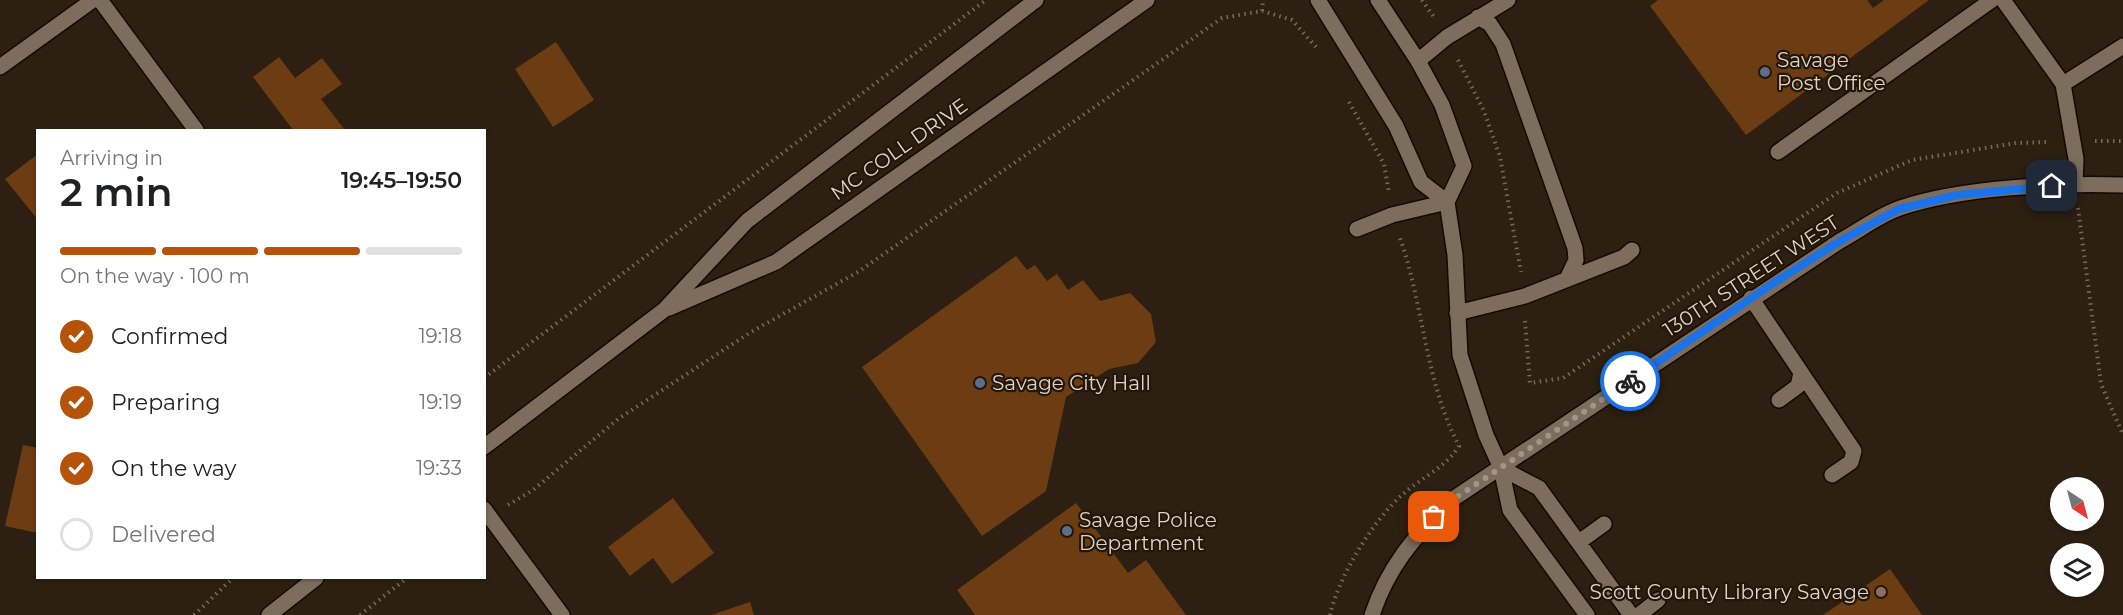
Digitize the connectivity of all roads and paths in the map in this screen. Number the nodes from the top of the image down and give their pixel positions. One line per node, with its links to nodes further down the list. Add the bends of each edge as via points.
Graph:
1 (93, 0): 19 (street)
2 (100, 0): 22 (street)
3 (986, 0): 36 (path)
4 (1036, 0): 33 (street, MC COLL DRIVE, via 747,221)
5 (1147, 0): 33 (street, MC COLL DRIVE, via 776,262)
6 (1263, 0): 13 (path)
7 (1318, 0): 26 (street, via 1396,126 1421,182)
8 (1378, 0): 18 (street)
9 (1422, 0): 15 (path)
10 (1508, 0): 14 (street)
11 (1992, 0): 23 (street)
12 (2003, 0): 20 (street)
13 (1262, 11): 17 (path, via 1292,20); 43 (path, via 1222,18 858,272 751,332 618,419 533,490)
14 (1478, 17): 15 (street); 30 (street, via 1490,24 1503,44 1575,248 1576,260)
15 (1447, 37): 18 (street); 31 (path, via 1484,111 1500,157)
16 (2123, 46): 20 (street)
17 (1324, 55)
18 (1418, 61): 26 (street, via 1442,105 1464,166)
19 (0, 67)
20 (2063, 84): 24 (street, via 2076,159)
21 (1346, 95): 27 (path, via 1384,164)
22 (195, 129)
23 (1778, 152)
24 (2075, 184): 25 (street, 130TH STREET WEST); 32 (street, 130TH STREET WEST, via 1957,195 1899,209); 39 (path, via 2101,384)
25 (2123, 185)
26 (1448, 202): 27 (street); 34 (street)
27 (1392, 215): 28 (street); 54 (path, via 1408,261 1443,416 1459,446 1453,456 1402,494 1374,526 1346,574)
28 (1357, 229)
29 (1632, 250): 30 (street)
30 (1567, 279): 31 (street)
31 (1525, 296): 34 (street); 37 (path)
32 (1751, 298): 35 (street); 41 (street, 130TH STREET WEST)
33 (664, 310): 40 (street, MC COLL DRIVE)
34 (1457, 313): 41 (street, via 1460,355 1486,435)
35 (1801, 373): 38 (street, via 1798,386); 42 (street, via 1854,452 1851,462)
36 (486, 376)
37 (1530, 383)
38 (1779, 400)
39 (2123, 435)
40 (486, 445)
41 (1502, 468): 45 (street, via 1539,488); 55 (street, 130TH STREET WEST, via 1448,503 1407,545 1382,586); 56 (street, via 1510,510)
42 (1832, 475)
43 (488, 512): 53 (street)
44 (1604, 524): 45 (street)
45 (1579, 542): 57 (street)
46 (232, 579): 50 (path)
47 (315, 579): 51 (street)
48 (406, 579): 52 (path)
49 (1658, 600): 58 (street)
50 (194, 615)
51 (269, 615)
52 (360, 615)
53 (562, 615)
54 (1330, 615)
55 (1372, 615)
56 (1587, 615)
57 (1631, 615)
58 (1639, 615)

